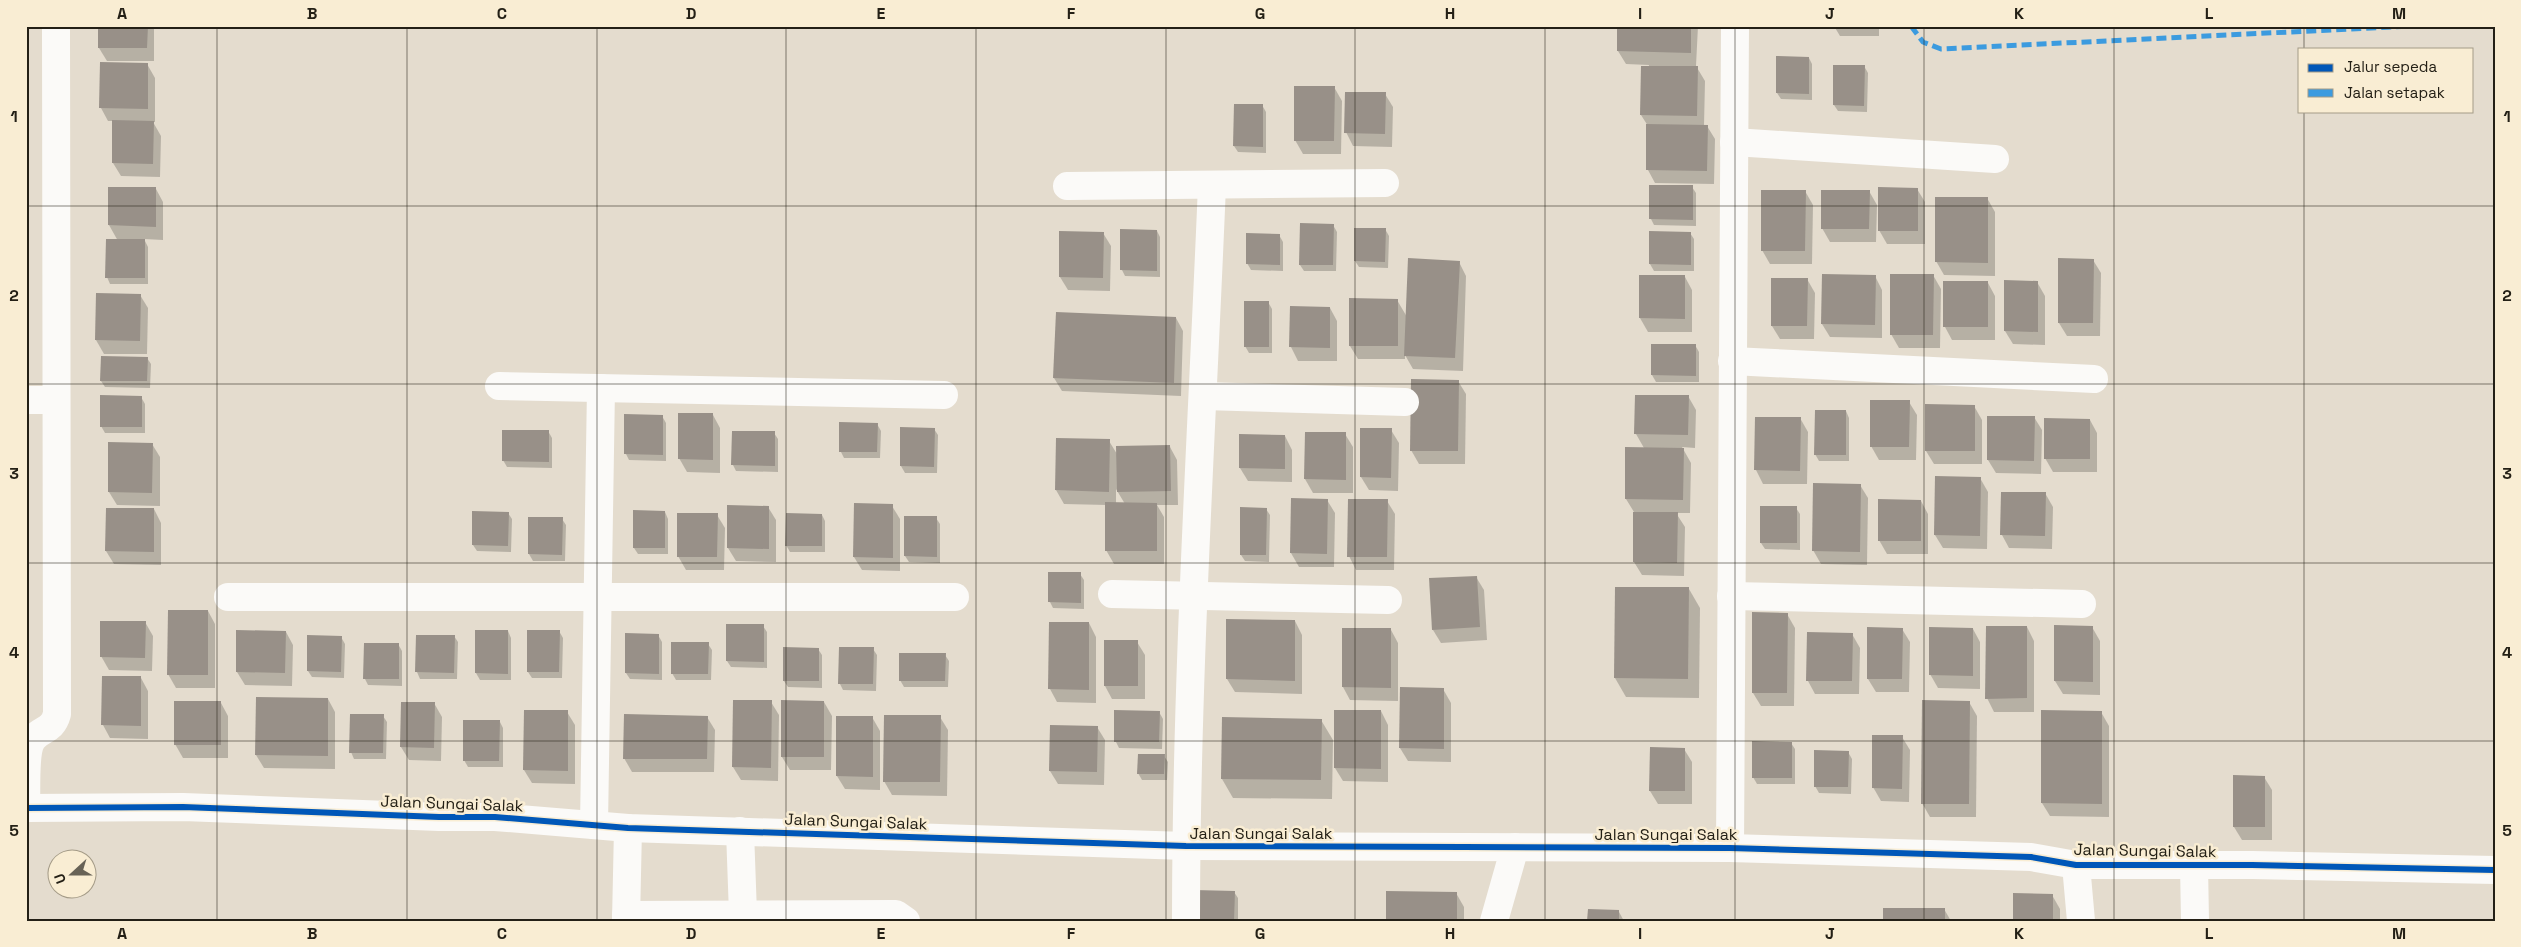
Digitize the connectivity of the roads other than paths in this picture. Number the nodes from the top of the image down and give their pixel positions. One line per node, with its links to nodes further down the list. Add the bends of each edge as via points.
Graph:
1 (56, 26): 15 (street)
2 (1736, 26): 3 (street)
3 (1734, 142): 4 (street); 8 (street)
4 (1995, 158)
5 (1385, 183): 6 (street)
6 (1212, 185): 7 (street); 13 (street)
7 (1067, 186)
8 (1732, 361): 9 (street); 19 (street)
9 (2094, 379)
10 (499, 386): 11 (street)
11 (600, 388): 12 (street); 21 (street)
12 (944, 395)
13 (1203, 396): 16 (street); 18 (street)
14 (26, 400): 15 (street)
15 (56, 400): 25 (street, via 56,714 48,730 33,739 29,748)
16 (1405, 402)
17 (1112, 594): 18 (street)
18 (1194, 596): 23 (street); 30 (street)
19 (1731, 596): 24 (street); 32 (street)
20 (228, 597): 21 (street)
21 (597, 597): 22 (street); 27 (street)
22 (956, 597)
23 (1388, 600)
24 (2082, 604)
25 (26, 803)
26 (26, 808): 27 (street, Jalan Sungai Salak, via 183,807 495,817)
27 (594, 825): 28 (street, Jalan Sungai Salak)
28 (628, 828): 29 (street, Jalan Sungai Salak); 37 (street)
29 (740, 831): 30 (street, Jalan Sungai Salak); 36 (street)
30 (1186, 846): 31 (street, Jalan Sungai Salak); 39 (street)
31 (1515, 847): 32 (street, Jalan Sungai Salak); 40 (street)
32 (1730, 848): 33 (street, Jalan Sungai Salak, via 2031,857)
33 (2076, 865): 34 (street, Jalan Sungai Salak); 41 (street)
34 (2194, 865): 35 (street, Jalan Sungai Salak); 42 (street)
35 (2495, 870)
36 (742, 914): 37 (street); 38 (street, via 896,914)
37 (626, 918)
38 (906, 921)
39 (1186, 921)
40 (1494, 921)
41 (2080, 921)
42 (2195, 921)

